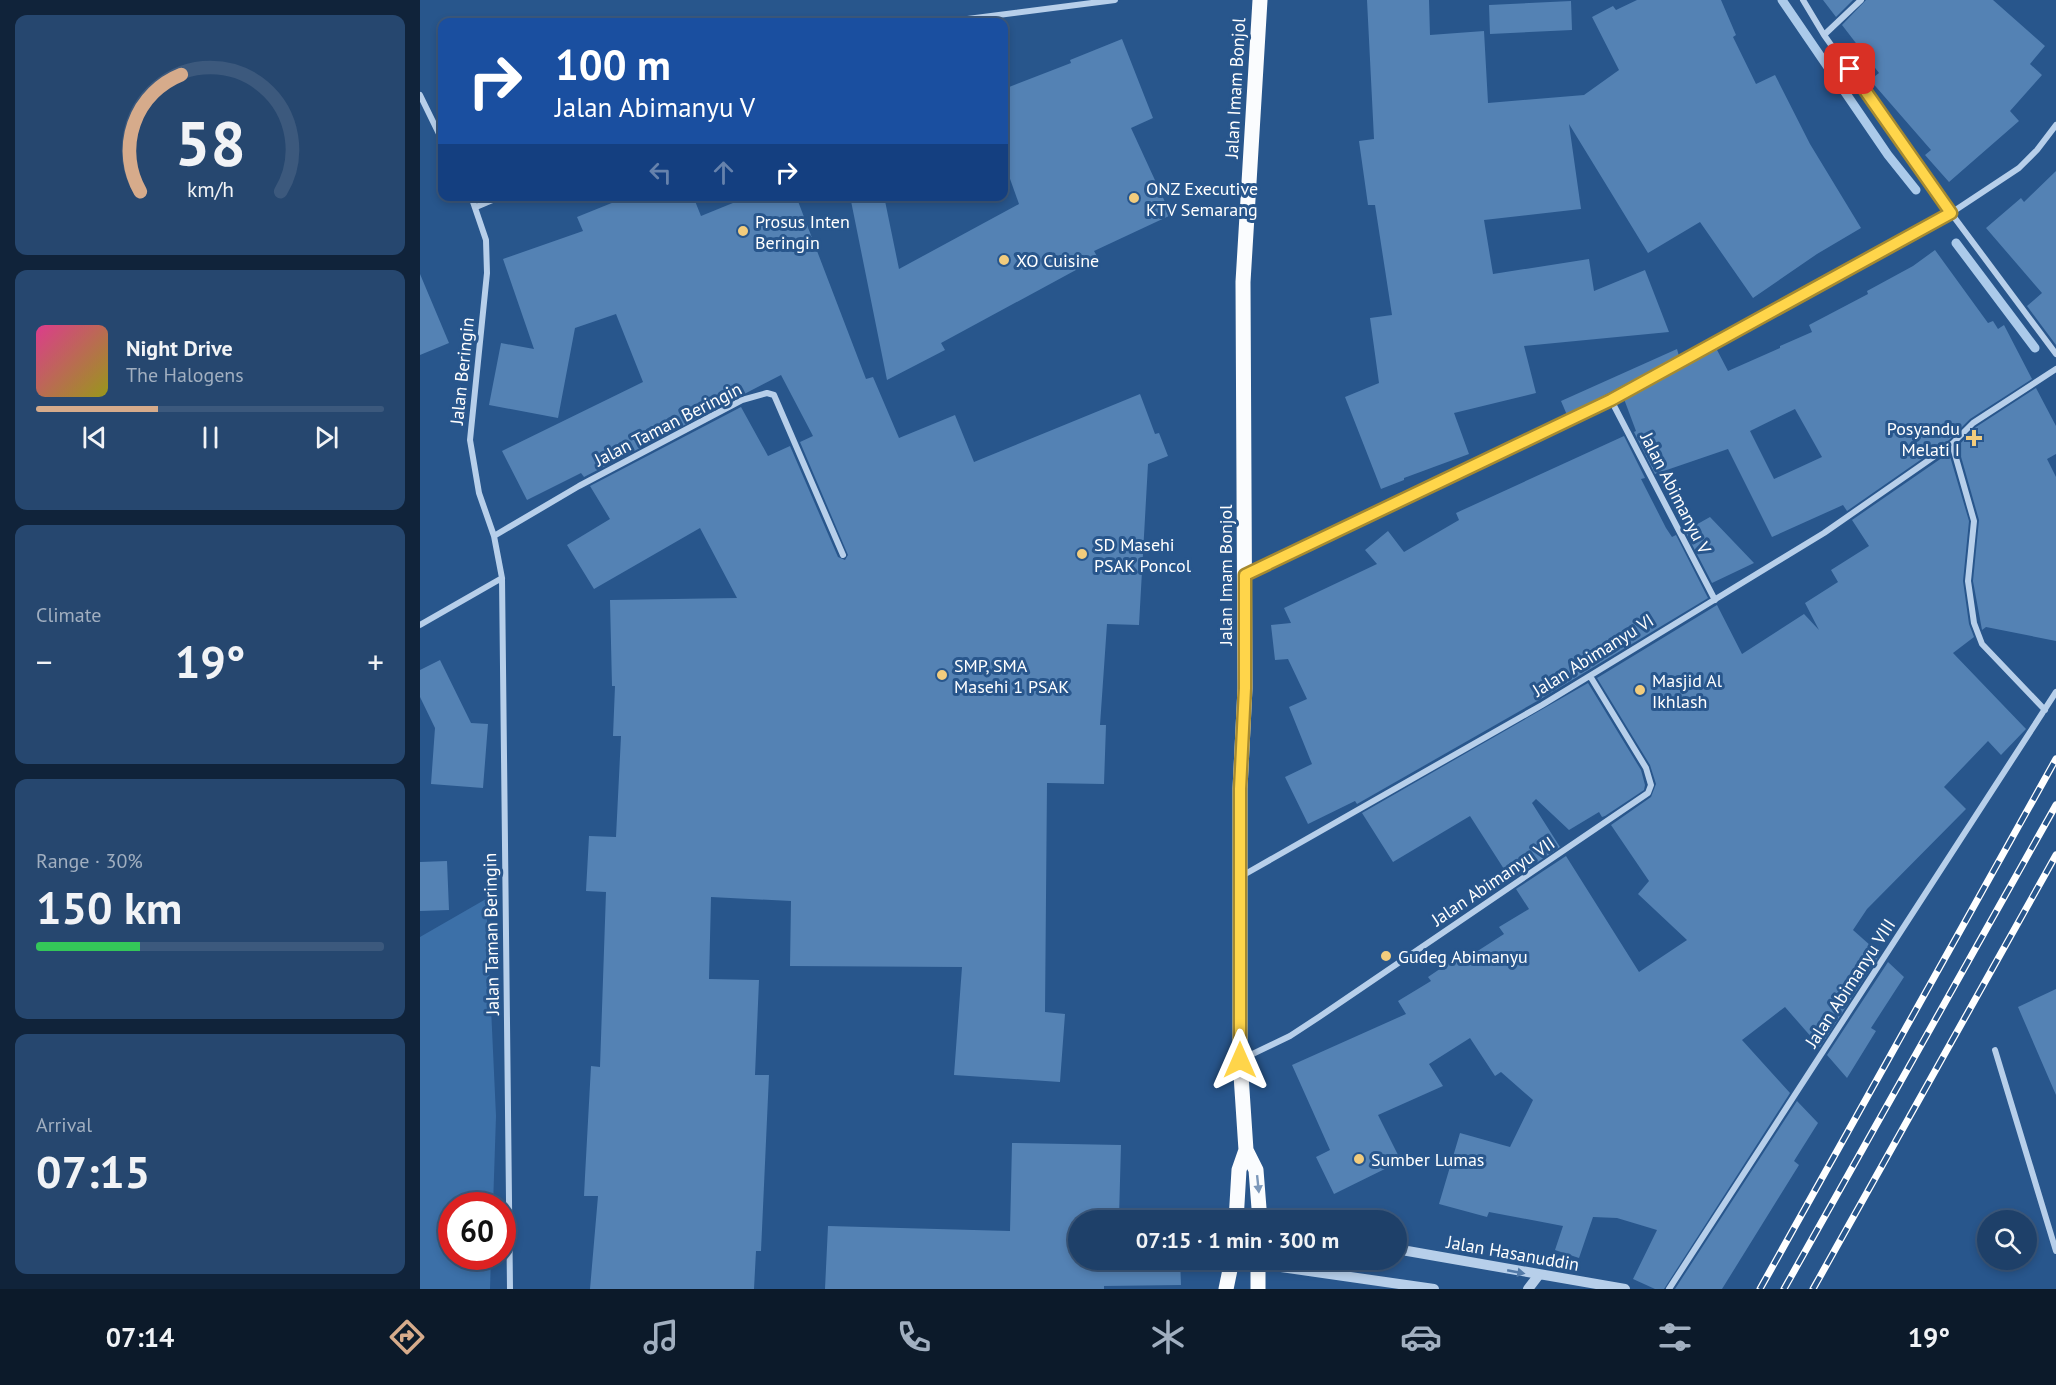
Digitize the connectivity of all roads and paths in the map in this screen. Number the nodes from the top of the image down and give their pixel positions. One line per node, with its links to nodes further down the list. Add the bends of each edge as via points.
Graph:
1 (1115, 0): 5 (street)
2 (1260, 0): 20 (main road, Jalan Imam Bonjol, via 1243,282)
3 (1803, 0): 6 (street)
4 (1861, 0): 6 (street)
5 (975, 18)
6 (1824, 35): 13 (street)
7 (420, 95): 9 (street)
8 (2056, 125): 13 (street, via 2019,168)
9 (438, 132)
10 (473, 201): 12 (street, Jalan Beringin)
11 (490, 201): 12 (street)
12 (476, 207): 18 (street, Jalan Beringin, via 486,240 487,273 470,440 479,494)
13 (1951, 213): 14 (street); 16 (street)
14 (2056, 354)
15 (2056, 369): 17 (street, Jalan Abimanyu VI, via 1974,423)
16 (1611, 400): 20 (street); 22 (street, Jalan Abimanyu V)
17 (1952, 444): 22 (street, Jalan Abimanyu VI, via 1824,533); 26 (street, via 1974,521 1968,581 1977,634)
18 (494, 536): 19 (street, Jalan Taman Beringin, via 742,400 767,393 774,395); 21 (street, Jalan Taman Beringin)
19 (843, 555)
20 (1245, 575): 27 (main road, Jalan Imam Bonjol)
21 (502, 578): 23 (street); 39 (street, Jalan Taman Beringin)
22 (1714, 600): 24 (street, Jalan Abimanyu VI)
23 (420, 625)
24 (1590, 676): 27 (street, Jalan Abimanyu VI); 29 (street, Jalan Abimanyu VII, via 1646,768 1651,785 1648,793 1290,1036)
25 (2056, 692): 26 (street, Jalan Abimanyu VIII)
26 (2045, 710): 45 (street, Jalan Abimanyu VIII)
27 (1240, 877): 29 (main road, Jalan Imam Bonjol)
28 (1995, 1050): 34 (street)
29 (1240, 1060): 30 (main road, Jalan Imam Bonjol)
30 (1246, 1150): 31 (main road, Jalan Imam Bonjol, via 1239,1170); 32 (main road, Jalan Imam Bonjol, one-way to 32, via 1256,1170)
31 (1239, 1210)
32 (1259, 1210)
33 (1407, 1251): 38 (street, Jalan Hasanuddin, one-way to 38)
34 (2056, 1251)
35 (1230, 1270): 40 (main road)
36 (1258, 1270): 41 (main road)
37 (1315, 1270): 42 (street)
38 (1538, 1276): 43 (street); 44 (street, Jalan Hasanuddin)
39 (510, 1289)
40 (1226, 1289)
41 (1258, 1289)
42 (1434, 1289)
43 (1528, 1289)
44 (1625, 1289)
45 (1669, 1289)

